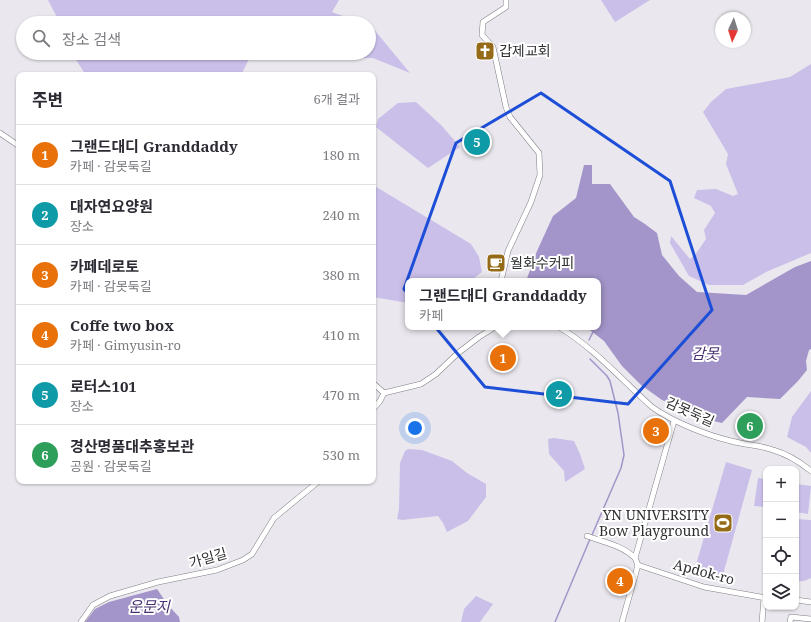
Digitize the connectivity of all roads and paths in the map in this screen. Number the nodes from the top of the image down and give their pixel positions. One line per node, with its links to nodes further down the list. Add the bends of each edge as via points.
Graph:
1 (506, 0): 4 (street, via 506,7 483,22 482,35 493,47 508,112 539,153 540,175 539,183 508,251)
2 (0, 133): 3 (street)
3 (16, 144)
4 (502, 278)
5 (490, 330): 8 (street, via 421,384)
6 (564, 330): 10 (street, 감못둑길, via 652,407)
7 (376, 386): 8 (street)
8 (384, 393): 9 (street)
9 (376, 406)
10 (674, 421): 11 (street, 감못둑길, via 731,441 773,449); 14 (street)
11 (811, 471)
12 (315, 484): 22 (street, 가일길, via 274,518 252,554 243,560 217,570 158,582 110,596 93,605)
13 (586, 536): 14 (street, via 608,542)
14 (635, 558): 15 (street)
15 (638, 565): 16 (street, Apdok-ro, via 704,587); 23 (street)
16 (763, 598)
17 (799, 600): 18 (street)
18 (811, 602)
19 (764, 610): 24 (street)
20 (811, 619): 21 (street)
21 (791, 620)
22 (82, 622)
23 (622, 622)
24 (762, 622)

